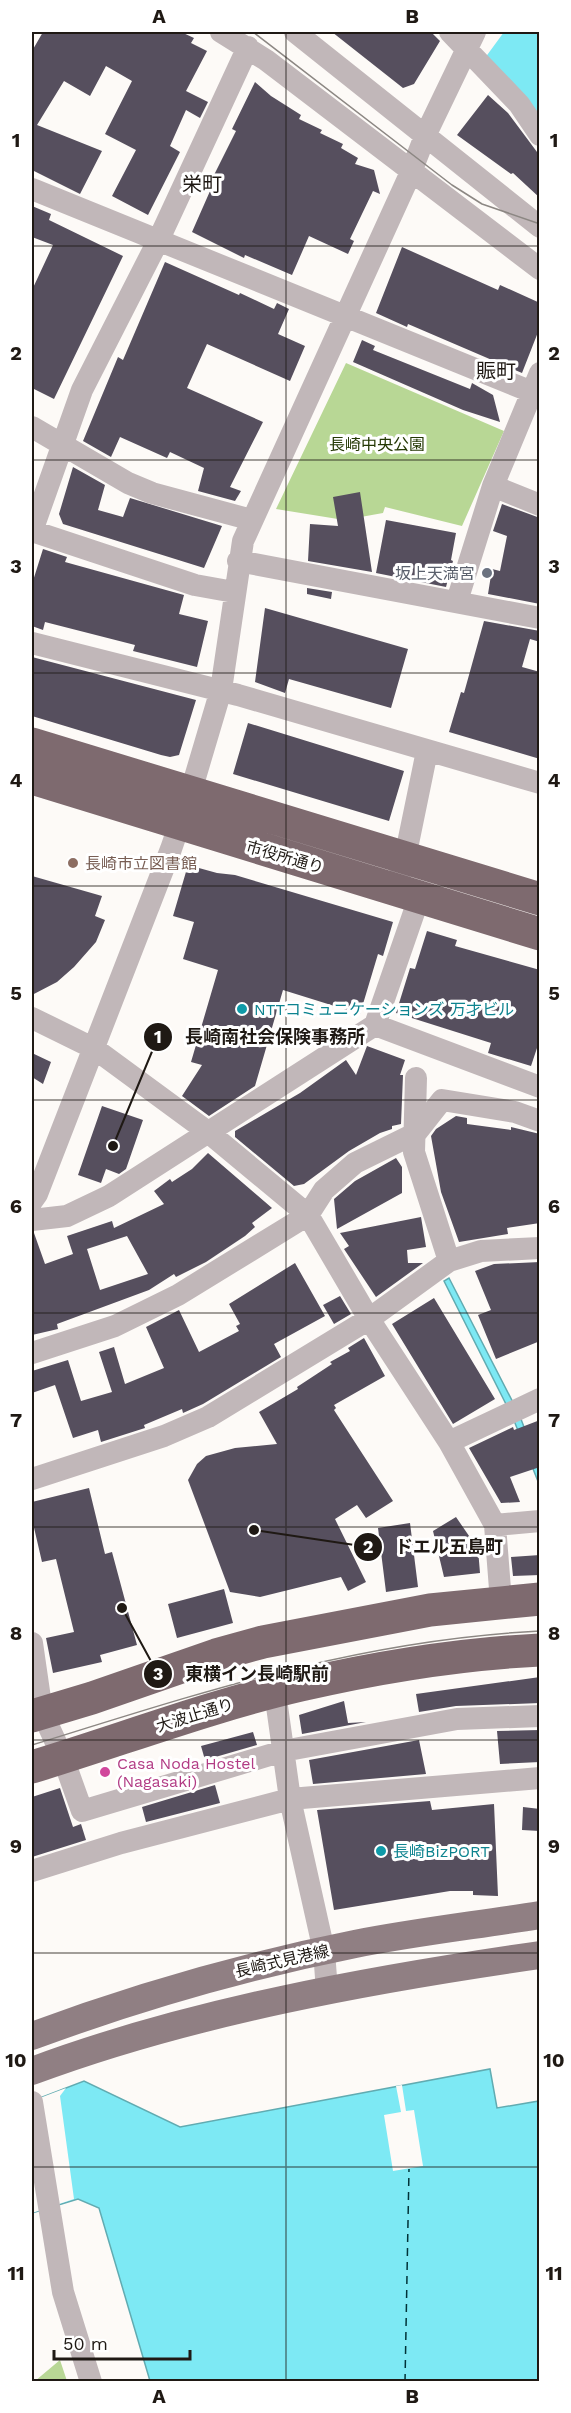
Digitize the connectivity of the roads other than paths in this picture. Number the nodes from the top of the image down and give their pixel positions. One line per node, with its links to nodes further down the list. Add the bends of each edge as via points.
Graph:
1 (221, 32): 4 (street)
2 (295, 32): 6 (street)
3 (463, 37): 5 (street); 6 (street)
4 (248, 47): 7 (street); 11 (street)
5 (540, 135)
6 (425, 136): 7 (street); 9 (street)
7 (411, 172): 10 (street); 13 (street)
8 (32, 189): 11 (street)
9 (535, 217): 10 (street)
10 (485, 230): 12 (street)
11 (159, 239): 13 (street); 17 (street, via 82,390)
12 (540, 269)
13 (345, 316): 14 (street); 20 (street)
14 (536, 382): 15 (street)
15 (530, 423): 18 (street)
16 (32, 427): 17 (street)
17 (64, 446): 20 (street, via 152,493); 21 (street)
18 (493, 486): 19 (street); 24 (street)
19 (540, 505)
20 (252, 520): 22 (street)
21 (32, 531): 23 (street, via 195,585)
22 (238, 561): 23 (street); 24 (street)
23 (234, 592): 27 (street)
24 (458, 601): 25 (street)
25 (540, 618)
26 (32, 643): 27 (street)
27 (221, 690): 29 (street); 32 (street)
28 (32, 744): 32 (highway, 市役所通り)
29 (427, 751): 31 (street); 34 (street)
30 (32, 778): 33 (highway, 市役所通り)
31 (540, 783)
32 (191, 791): 33 (street); 34 (highway, 市役所通り)
33 (179, 825): 35 (highway, 市役所通り); 40 (street)
34 (405, 858): 35 (street); 36 (highway, 市役所通り)
35 (407, 894): 37 (highway, 市役所通り); 39 (street)
36 (540, 899)
37 (540, 934)
38 (32, 1018): 40 (street)
39 (375, 1025): 42 (street); 44 (street)
40 (95, 1048): 44 (street); 46 (street)
41 (416, 1077): 45 (street)
42 (540, 1087)
43 (540, 1121): 45 (street, via 514,1112 442,1100)
44 (208, 1132): 47 (street); 48 (street, via 110,1196 67,1216)
45 (416, 1133): 47 (street, via 355,1163 324,1190); 50 (street, via 414,1152)
46 (32, 1201)
47 (308, 1215): 51 (street); 52 (street, via 178,1296 115,1326)
48 (32, 1220)
49 (540, 1248): 50 (street, via 481,1251)
50 (449, 1261): 51 (street)
51 (369, 1319): 54 (street); 55 (street, via 208,1417 164,1436)
52 (32, 1353)
53 (540, 1399): 54 (street)
54 (449, 1442): 57 (street)
55 (32, 1479)
56 (540, 1521): 57 (street)
57 (495, 1524): 59 (street)
58 (540, 1599): 59 (highway)
59 (501, 1602): 63 (highway, via 430,1610 263,1642)
60 (32, 1644): 63 (street)
61 (540, 1650): 62 (highway, 大波止通り, via 423,1661)
62 (275, 1692): 65 (street); 66 (highway, 大波止通り)
63 (37, 1714): 66 (street)
64 (540, 1716): 65 (street, via 457,1719)
65 (283, 1751): 66 (street, via 82,1811); 69 (street)
66 (63, 1758): 67 (highway, 大波止通り)
67 (32, 1767)
68 (540, 1778): 69 (street)
69 (290, 1799): 70 (street, via 120,1843); 72 (street)
70 (32, 1871)
71 (540, 1915): 72 (main road, 長崎式見港線)
72 (324, 1951): 74 (street); 75 (main road, 長崎式見港線, via 177,1987)
73 (540, 1955): 74 (main road)
74 (327, 1991): 76 (main road, via 201,2021)
75 (32, 2036)
76 (32, 2071)
77 (32, 2102): 78 (street, via 63,2292)
78 (91, 2382)

